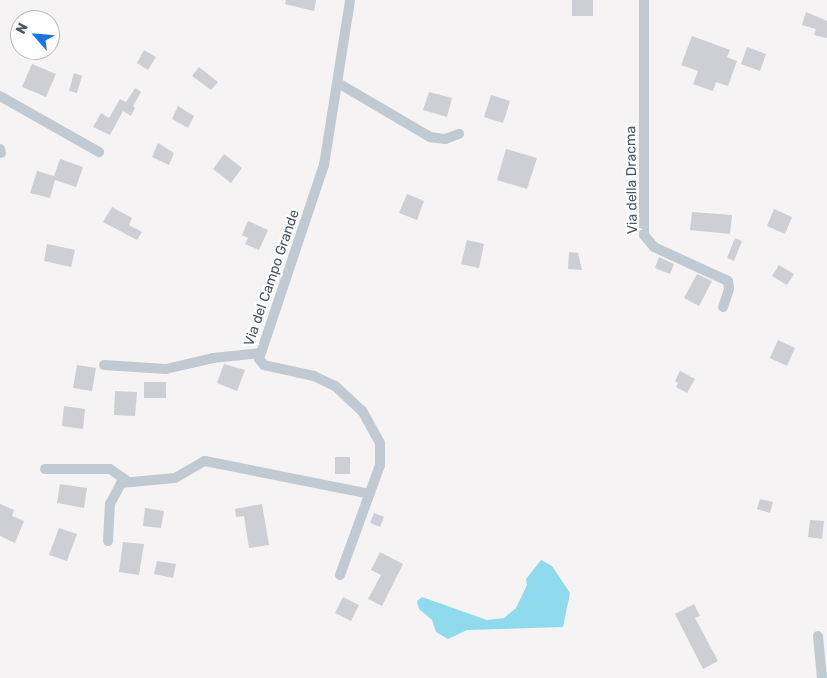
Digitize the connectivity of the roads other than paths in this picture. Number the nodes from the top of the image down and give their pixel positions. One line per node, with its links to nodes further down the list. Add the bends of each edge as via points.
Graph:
1 (350, 0): 3 (street, Via del Campo Grande)
2 (644, 0): 7 (street, Via della Dracma, via 644,235 654,247 728,281)
3 (338, 83): 5 (street, via 430,137 442,140); 8 (street, Via del Campo Grande, via 323,170)
4 (0, 96): 6 (street)
5 (459, 134)
6 (99, 152)
7 (723, 307)
8 (260, 354): 9 (street, via 161,369); 12 (street, Via del Campo Grande, via 264,365 332,384 362,411 383,452)
9 (104, 365)
10 (44, 469): 11 (street, via 110,469)
11 (126, 480): 12 (street, via 175,478 202,461 212,460); 13 (street, via 111,500)
12 (370, 494): 14 (street, Via del Campo Grande)
13 (108, 541)
14 (340, 575)
15 (818, 636): 16 (street)
16 (822, 678)

